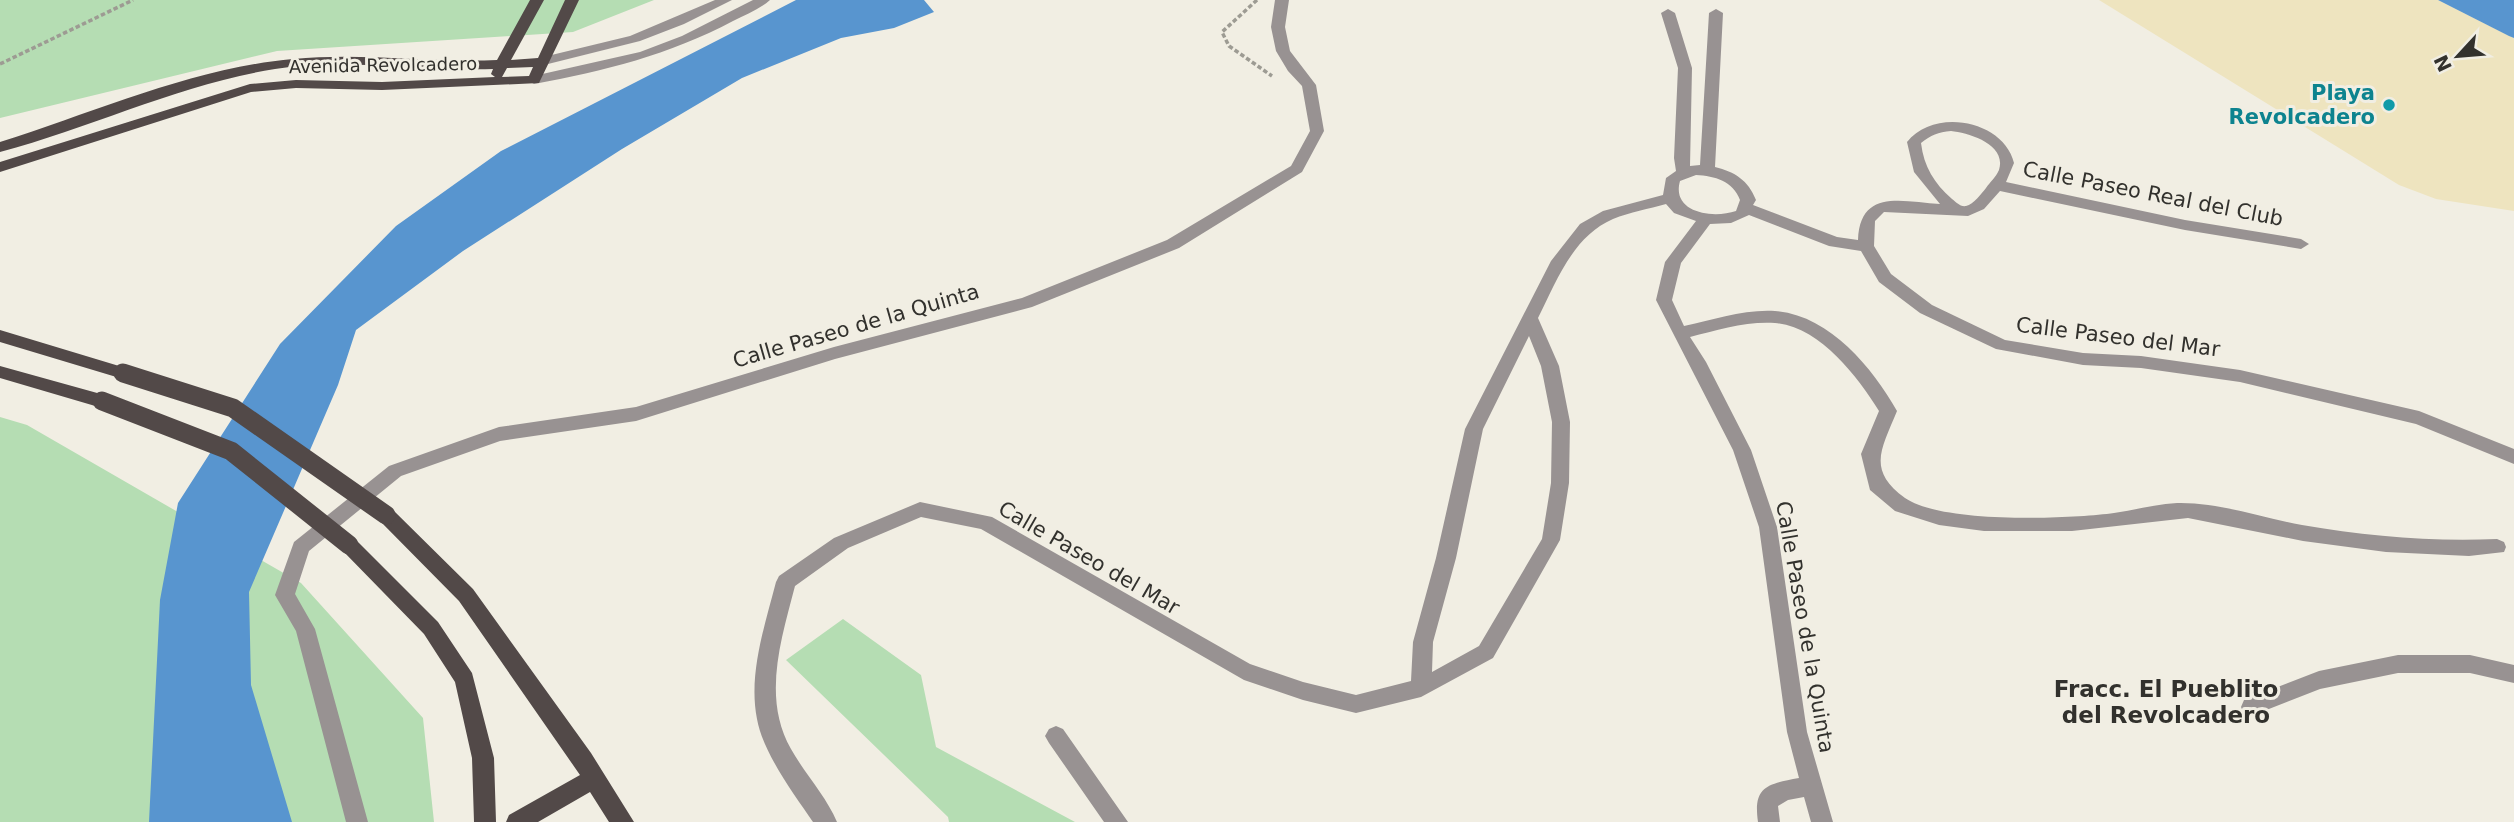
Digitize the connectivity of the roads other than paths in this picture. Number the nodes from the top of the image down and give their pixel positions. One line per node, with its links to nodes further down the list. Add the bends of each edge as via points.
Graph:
1 (537, 0): 11 (main road)
2 (572, 0): 10 (main road)
3 (725, 0): 8 (street, Avenida Revolcadero)
4 (763, 0): 9 (street, Avenida Revolcadero)
5 (1282, 0): 37 (street, Calle Paseo de la Quinta, via 1278,27 1283,51 1309,85 1317,131 1297,169 1173,244 1026,303 834,353 636,414 499,434 395,471 301,547 285,595 305,629)
6 (1668, 13): 17 (street, via 1685,68)
7 (1716, 13): 16 (street)
8 (687, 20): 9 (street); 10 (street, Avenida Revolcadero, via 596,52)
9 (705, 31): 12 (street, Avenida Revolcadero, via 601,67)
10 (541, 62): 11 (main road, Avenida Revolcadero); 12 (main road)
11 (500, 65): 13 (main road); 14 (main road, Avenida Revolcadero, via 322,60 276,65 172,89)
12 (534, 79): 13 (main road, Avenida Revolcadero)
13 (496, 83): 15 (main road, Avenida Revolcadero, via 250,88)
14 (0, 147)
15 (0, 167)
16 (1707, 170): 17 (street); 20 (street, via 1740,184 1746,192)
17 (1684, 172): 19 (street, via 1673,178)
18 (1996, 185): 21 (street, Calle Paseo Real del Club, via 1978,208); 21 (street, Calle Paseo Real del Club, via 2008,162 1993,140 1960,126 1927,131 1914,142 1915,156 1927,185); 23 (street, Calle Paseo Real del Club)
19 (1670, 198): 22 (street, via 1684,211); 25 (street, via 1608,215 1585,228 1559,261)
20 (1746, 208): 22 (street, via 1735,218); 24 (street, via 1835,242)
21 (1955, 209): 24 (street, Calle Paseo Real del Club, via 1874,209 1868,217)
22 (1705, 220): 26 (street, Calle Paseo de la Quinta, via 1673,262 1664,300)
23 (2301, 244)
24 (1866, 246): 29 (street, Calle Paseo del Mar, via 1885,278 1926,309 2002,345 2240,376 2419,418)
25 (1530, 318): 32 (street, via 1474,429 1423,642); 32 (street, Calle Paseo del Mar, via 1550,366 1561,422 1560,483 1551,540 1486,652)
26 (1679, 333): 30 (street, via 1778,317 1822,336 1873,385 1888,411 1870,446 1879,489 1904,508 1942,520 2011,525 2106,522 2186,511 2358,542 2456,550); 36 (street, Calle Paseo de la Quinta, via 1742,450 1768,527 1797,732)
27 (0, 336): 35 (main road, bridge, via 233,408 386,515 466,595)
28 (0, 372): 38 (main road, bridge, via 102,401 231,451 349,545 431,628 465,679 483,758)
29 (2514, 457)
30 (2497, 547)
31 (2514, 674): 33 (street, via 2470,664 2398,664 2319,680)
32 (1421, 688): 41 (street, Calle Paseo del Mar, via 1356,704 1244,671 985,522 920,509 841,542 786,582 765,669 767,722)
33 (2251, 707)
34 (1056, 737): 42 (street)
35 (594, 778): 39 (main road); 40 (main road)
36 (1812, 786): 43 (street, via 1766,800); 44 (street, Calle Paseo de la Quinta)
37 (357, 822)
38 (485, 822)
39 (517, 822)
40 (623, 822)
41 (825, 822)
42 (1117, 822)
43 (1769, 822)
44 (1822, 822)

